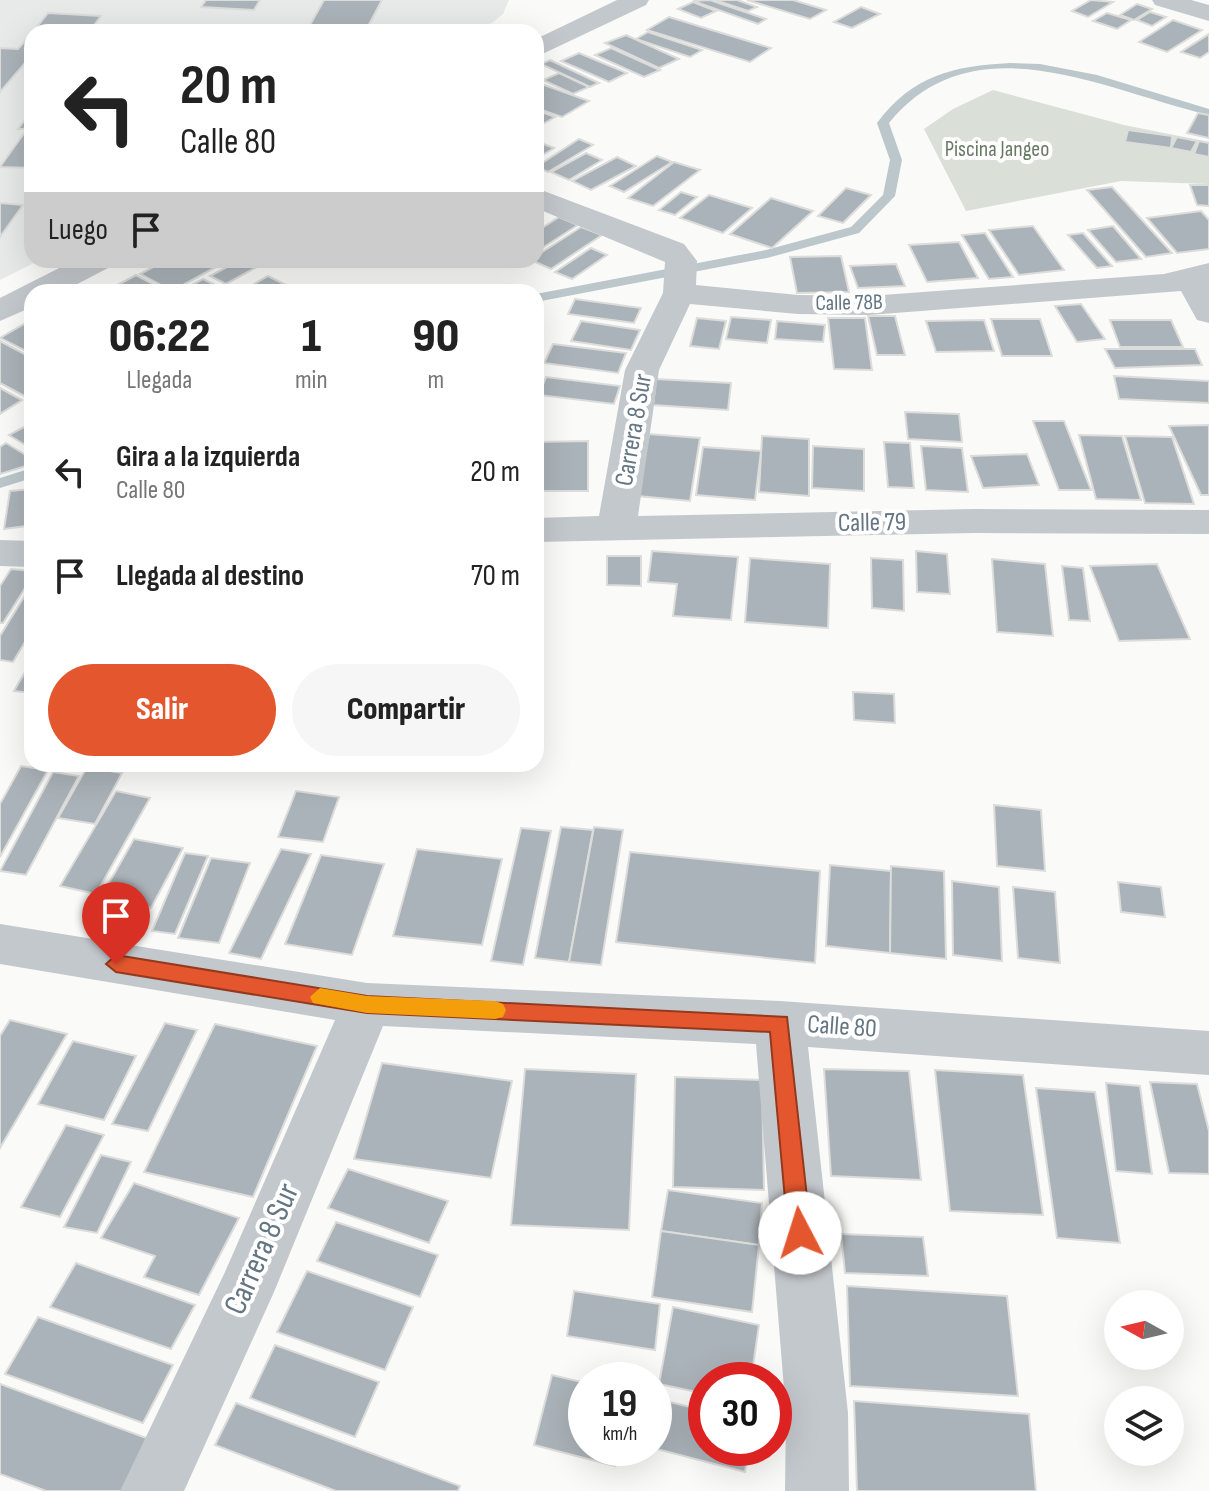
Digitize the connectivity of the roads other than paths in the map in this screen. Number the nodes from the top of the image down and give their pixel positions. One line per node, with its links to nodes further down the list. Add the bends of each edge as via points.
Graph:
1 (637, 0): 4 (street)
2 (1164, 0): 3 (street)
3 (1209, 13)
4 (544, 45)
5 (544, 200): 8 (street, Calle 78B, via 673,251)
6 (83, 268): 9 (street)
7 (1200, 277): 8 (street, Calle 78B, via 838,306); 12 (street)
8 (680, 278): 14 (street, Carrera 8 Sur, via 642,370)
9 (52, 284)
10 (24, 298): 11 (street)
11 (0, 311)
12 (1209, 313)
13 (1209, 522): 14 (street, Calle 79)
14 (617, 526): 15 (street, Calle 79)
15 (544, 530)
16 (0, 553): 17 (street)
17 (24, 554)
18 (0, 944): 19 (street, Calle 80)
19 (367, 1004): 20 (street, Calle 80); 22 (street, Carrera 8 Sur, via 245,1292)
20 (780, 1023): 21 (street, Calle 80); 23 (street, via 817,1413)
21 (1209, 1053)
22 (152, 1491)
23 (817, 1491)

